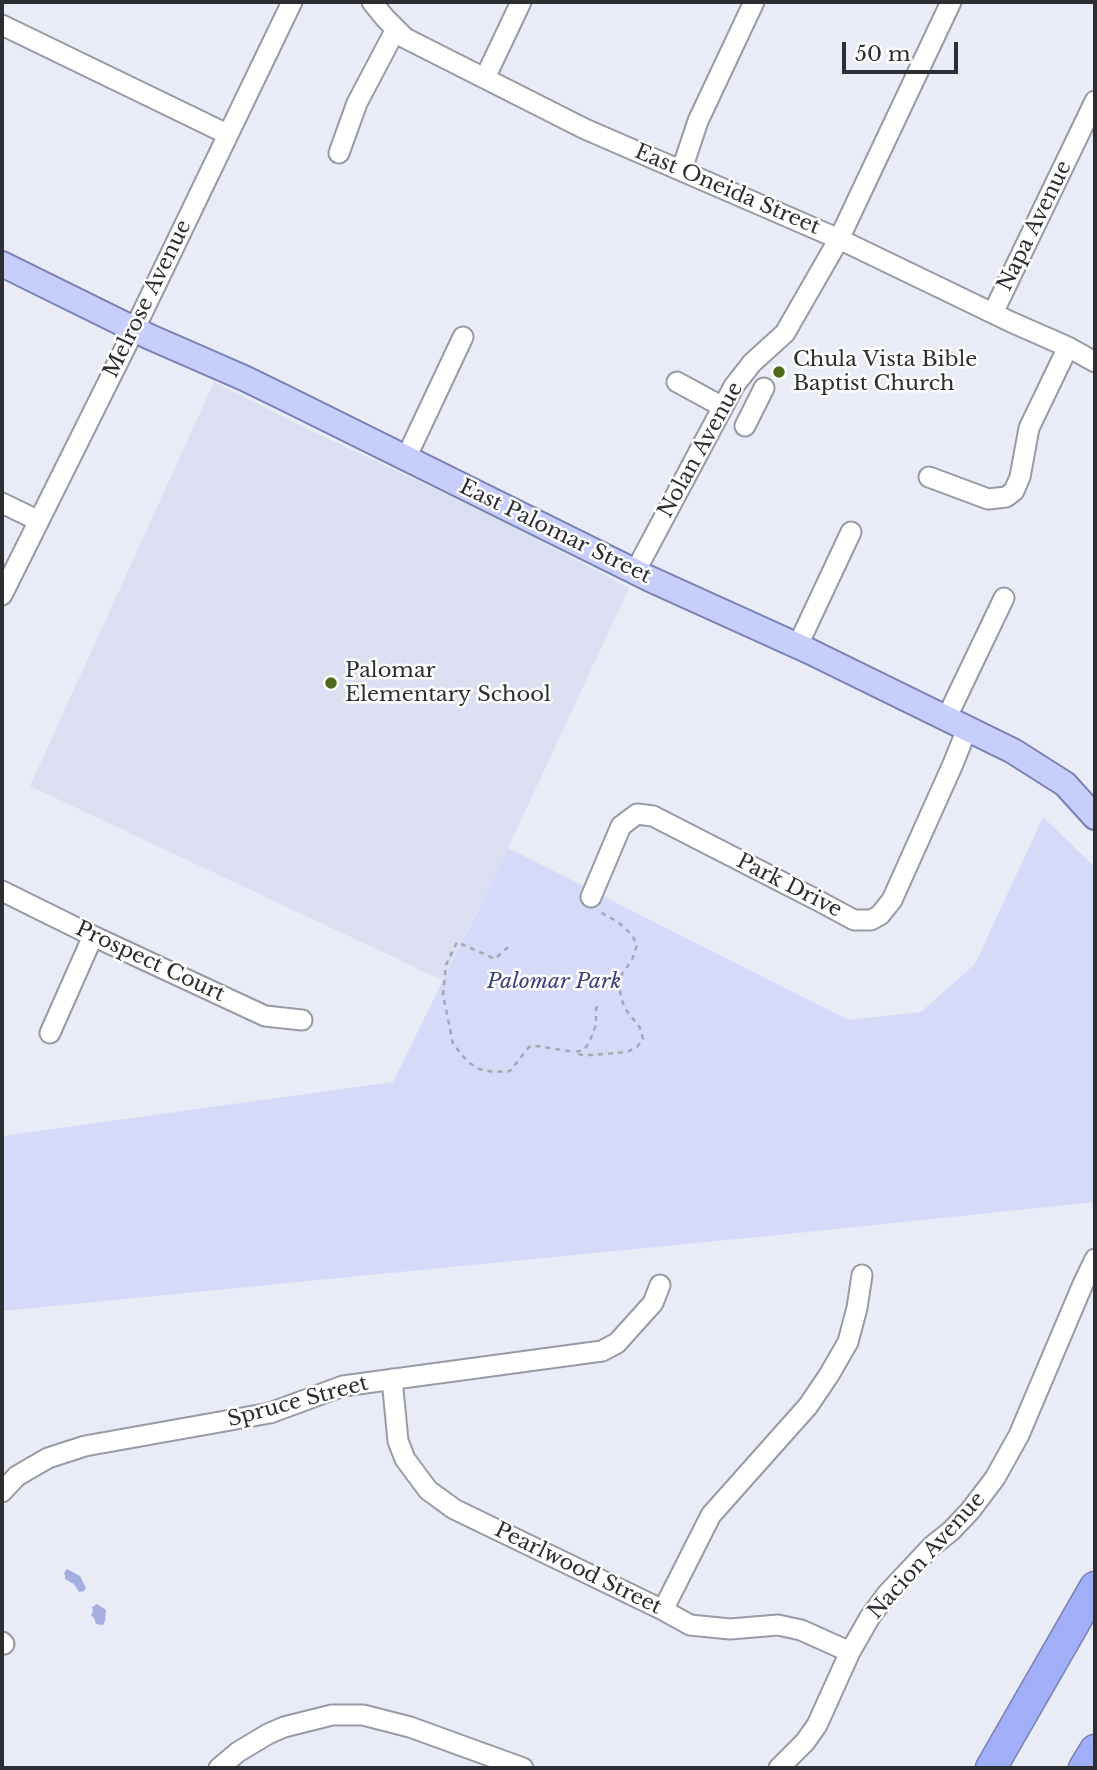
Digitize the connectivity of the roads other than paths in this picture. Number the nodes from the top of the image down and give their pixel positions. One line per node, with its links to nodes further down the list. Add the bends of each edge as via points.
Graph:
1 (292, 2): 10 (street, Melrose Avenue)
2 (372, 2): 7 (street, East Oneida Street)
3 (521, 2): 8 (street)
4 (754, 2): 12 (street, via 698,121)
5 (951, 2): 13 (street, Nolan Avenue)
6 (2, 25): 10 (street)
7 (396, 29): 8 (street, East Oneida Street, via 405,38); 11 (street, via 357,103)
8 (485, 78): 12 (street, East Oneida Street, via 585,129)
9 (1095, 101): 15 (street, Napa Avenue)
10 (227, 134): 16 (street, Melrose Avenue)
11 (339, 153)
12 (682, 169): 13 (street, East Oneida Street)
13 (839, 239): 15 (street, East Oneida Street); 22 (street, Nolan Avenue, via 785,333 752,363)
14 (2, 264): 16 (main road, East Palomar Street)
15 (993, 313): 18 (street, East Oneida Street)
16 (134, 330): 24 (main road, East Palomar Street); 27 (street, Melrose Avenue)
17 (463, 337): 24 (street)
18 (1068, 347): 19 (street, East Oneida Street); 25 (street, via 1029,428 1014,491 988,499)
19 (1095, 362)
20 (677, 382): 22 (street)
21 (764, 388): 23 (street)
22 (723, 407): 29 (street, Nolan Avenue)
23 (745, 426)
24 (406, 458): 29 (main road, East Palomar Street)
25 (929, 477)
26 (2, 503): 27 (street)
27 (39, 521): 30 (street, Melrose Avenue)
28 (851, 532): 32 (street)
29 (635, 572): 32 (main road, East Palomar Street)
30 (2, 595)
31 (1004, 598): 33 (street)
32 (797, 647): 33 (main road, East Palomar Street)
33 (957, 724): 34 (main road, East Palomar Street, via 1013,751 1065,784); 36 (street, Park Drive, via 953,764 892,900 871,920 854,920 653,816 637,814 621,826)
34 (1095, 817)
35 (2, 891): 37 (street, Prospect Court)
36 (593, 902)
37 (93, 936): 38 (street, Prospect Court, via 265,1016); 39 (street)
38 (302, 1020)
39 (50, 1033)
40 (1095, 1259): 47 (street, Nacion Avenue, via 1019,1436 995,1478 970,1511 887,1594)
41 (862, 1275): 46 (street, via 848,1342 829,1375 808,1406 711,1515)
42 (660, 1285): 43 (street, Spruce Street, via 653,1303 617,1343 603,1351)
43 (392, 1379): 44 (street, Spruce Street, via 343,1386 270,1413 85,1446 48,1458 17,1476); 46 (street, Pearlwood Street, via 398,1441 428,1490 454,1509)
44 (2, 1492)
45 (1095, 1587): 52 (highway)
46 (663, 1610): 47 (street, Pearlwood Street, via 690,1625 730,1629 778,1625 801,1630)
47 (850, 1653): 51 (street, Nacion Avenue, via 817,1725)
48 (1095, 1750): 53 (highway)
49 (219, 1768): 50 (street, via 268,1734 332,1715 363,1715 410,1727)
50 (523, 1768)
51 (779, 1768)
52 (991, 1768)
53 (1084, 1768)

